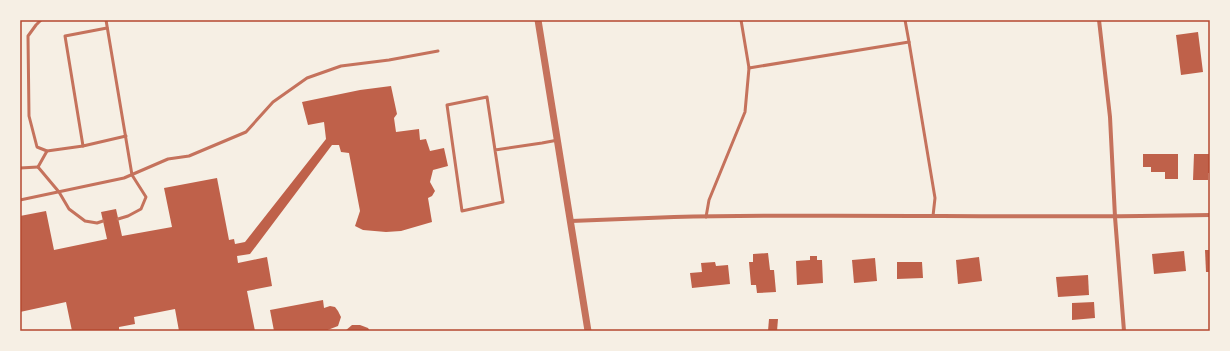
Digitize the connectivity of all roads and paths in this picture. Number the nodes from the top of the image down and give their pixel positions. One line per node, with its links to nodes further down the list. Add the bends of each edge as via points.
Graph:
1 (41, 20): 15 (lane, via 28,36 29,116 37,147)
2 (106, 20): 7 (lane)
3 (538, 20): 12 (street)
4 (741, 20): 10 (lane)
5 (905, 20): 8 (lane)
6 (1099, 20): 24 (street, via 1110,117)
7 (107, 28): 11 (lane); 13 (lane, via 65,36)
8 (909, 42): 10 (lane); 22 (lane, via 935,198)
9 (438, 52): 18 (lane, via 341,66 307,78 273,102 246,132 189,156 168,159)
10 (749, 68): 23 (lane, via 745,112 709,200)
11 (126, 136): 13 (lane); 18 (lane)
12 (558, 140): 14 (lane); 27 (street)
13 (82, 146): 15 (lane)
14 (496, 150): 14 (lane, via 487,97 447,105 462,211 503,202)
15 (47, 151): 16 (lane)
16 (38, 167): 17 (lane); 19 (lane)
17 (20, 168)
18 (132, 175): 19 (lane); 25 (lane, via 146,197 141,209)
19 (59, 192): 20 (lane); 26 (lane, via 69,208 85,221)
20 (20, 200)
21 (1210, 215): 24 (street)
22 (933, 216): 23 (street); 24 (street)
23 (706, 217): 27 (street)
24 (1115, 217): 29 (street)
25 (118, 219)
26 (103, 221)
27 (571, 221): 28 (street)
28 (588, 331)
29 (1124, 331)

